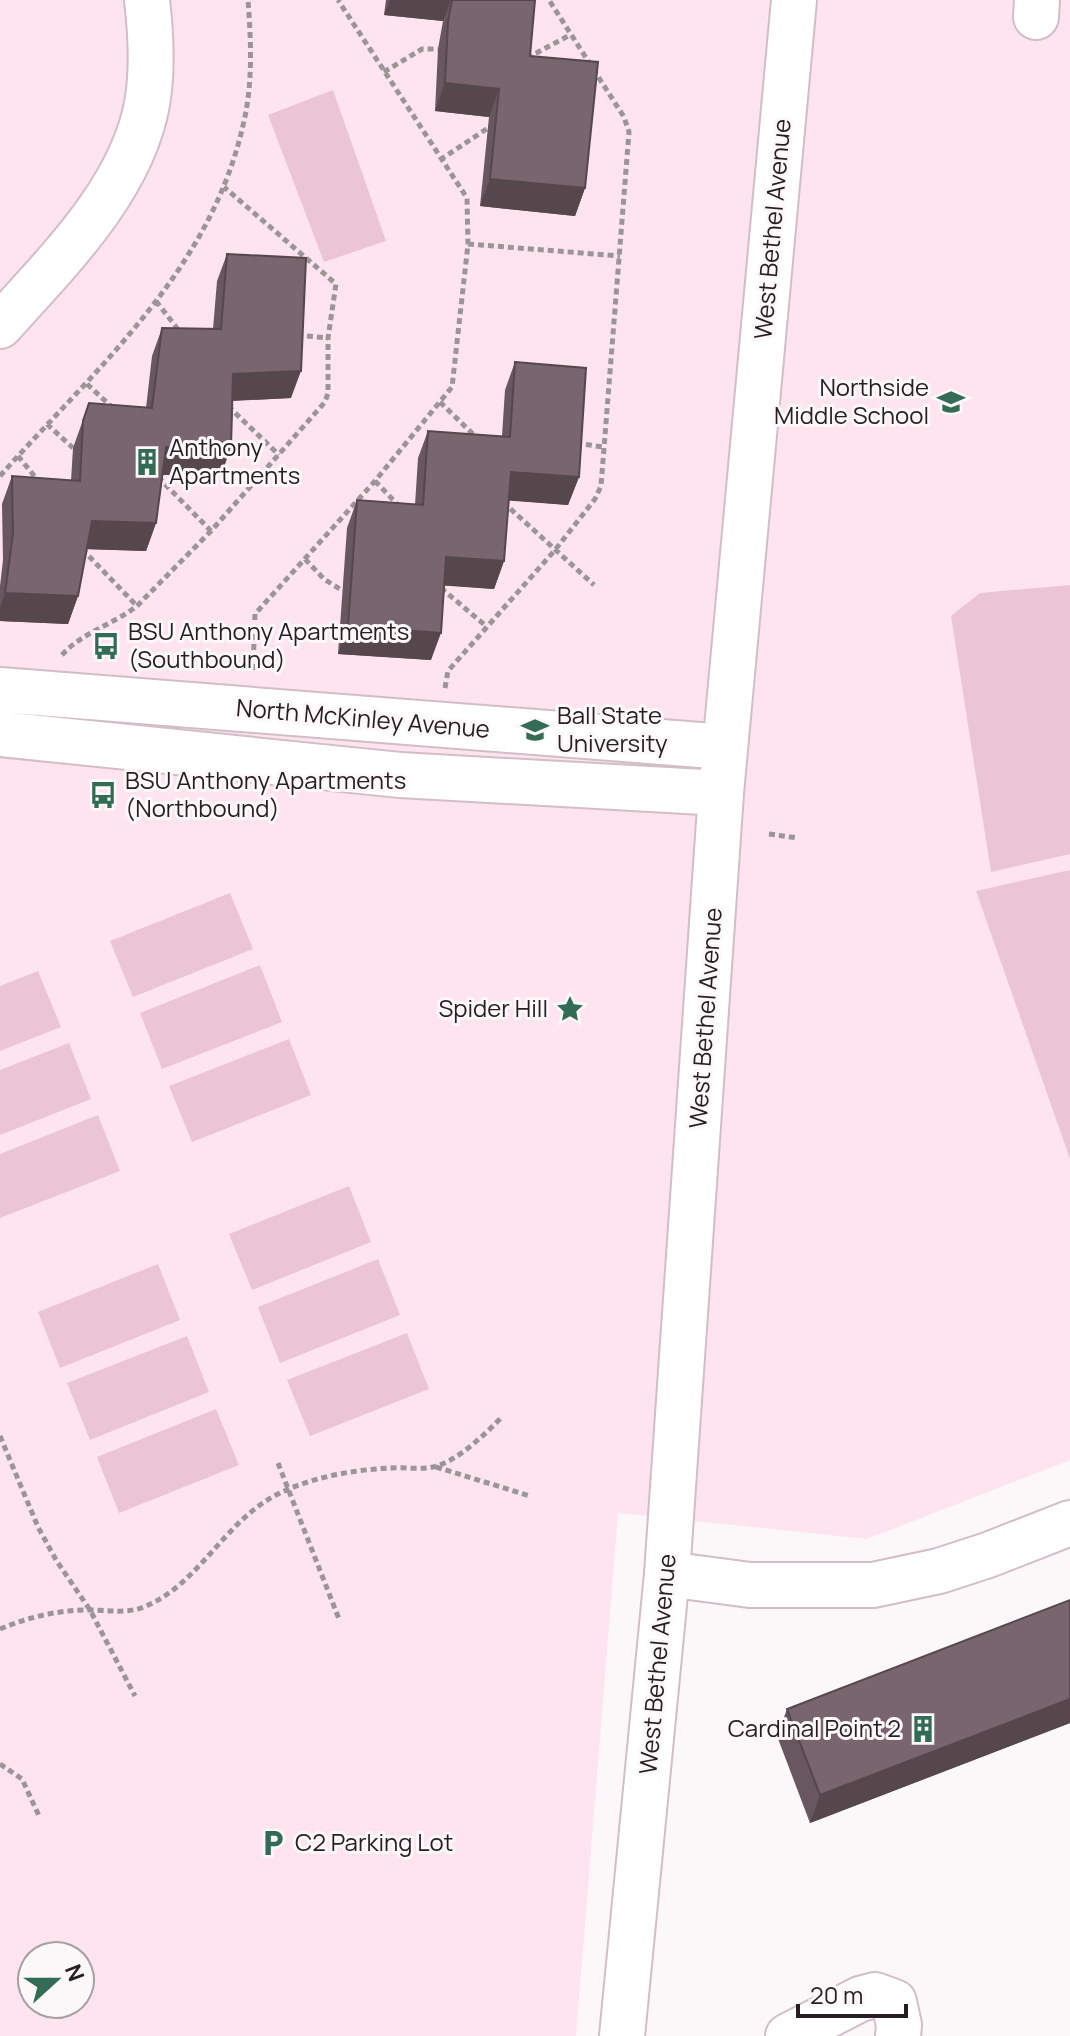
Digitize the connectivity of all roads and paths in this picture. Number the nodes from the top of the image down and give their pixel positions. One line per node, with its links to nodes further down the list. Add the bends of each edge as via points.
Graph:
1 (147, 0): 16 (main road, via 151,69 132,148 98,212)
2 (248, 0): 12 (path, via 251,71)
3 (338, 0): 9 (path)
4 (549, 0): 6 (path)
5 (794, 0): 51 (main road, West Bethel Avenue)
6 (570, 35): 8 (path); 14 (path, via 629,132)
7 (438, 49): 9 (path, via 422,49)
8 (522, 61)
9 (384, 72): 11 (path)
10 (488, 128): 11 (path)
11 (440, 160): 13 (path, via 467,198)
12 (224, 187): 15 (path, via 186,260); 18 (path, via 336,284)
13 (468, 244): 14 (path); 22 (path, via 452,387)
14 (620, 256): 27 (path)
15 (156, 301): 19 (path); 20 (path)
16 (0, 326)
17 (295, 334): 18 (path)
18 (328, 338): 29 (path, via 325,402)
19 (191, 341)
20 (87, 384): 23 (path); 24 (path)
21 (223, 401): 29 (path)
22 (440, 402): 26 (path); 33 (path)
23 (120, 415)
24 (47, 424): 28 (path); 30 (path)
25 (573, 443): 27 (path)
26 (483, 444)
27 (603, 447): 39 (path, via 595,499)
28 (73, 448)
29 (279, 455): 37 (path)
30 (18, 456): 32 (path); 34 (path)
31 (156, 475): 37 (path)
32 (0, 476)
33 (375, 481): 36 (path, via 399,506); 40 (path)
34 (45, 488)
35 (501, 500): 39 (path)
36 (414, 510)
37 (211, 531): 44 (path)
38 (82, 549): 44 (path)
39 (555, 550): 42 (path); 45 (path)
40 (305, 559): 43 (path); 47 (path, via 255,614)
41 (436, 585): 45 (path)
42 (594, 585)
43 (343, 591)
44 (137, 606): 46 (path, via 70,646)
45 (486, 626): 49 (path, via 448,671)
46 (59, 659)
47 (253, 682)
48 (0, 690): 51 (main road, North McKinley Avenue)
49 (444, 694)
50 (0, 734): 52 (main road, North McKinley Avenue, via 400,775)
51 (725, 747): 52 (main road, West Bethel Avenue)
52 (721, 793): 62 (main road, West Bethel Avenue)
53 (769, 834): 54 (path)
54 (798, 838)
55 (502, 1417): 58 (path, via 466,1450)
56 (0, 1436): 63 (path, via 38,1527)
57 (278, 1463): 59 (path)
58 (435, 1467): 59 (path, via 351,1472); 60 (path)
59 (288, 1490): 63 (path, via 229,1531 185,1583 143,1607 119,1613); 64 (path)
60 (530, 1496)
61 (1070, 1523): 62 (main road, via 939,1571 873,1585 750,1585)
62 (667, 1574): 69 (main road, West Bethel Avenue)
63 (90, 1610): 65 (path, via 51,1613); 66 (path)
64 (339, 1619)
65 (0, 1629)
66 (135, 1696)
67 (0, 1764): 68 (path, via 22,1779)
68 (40, 1818)
69 (622, 2036)
70 (788, 2036): 71 (main road, via 875,1995 894,2002)
71 (898, 2036)

